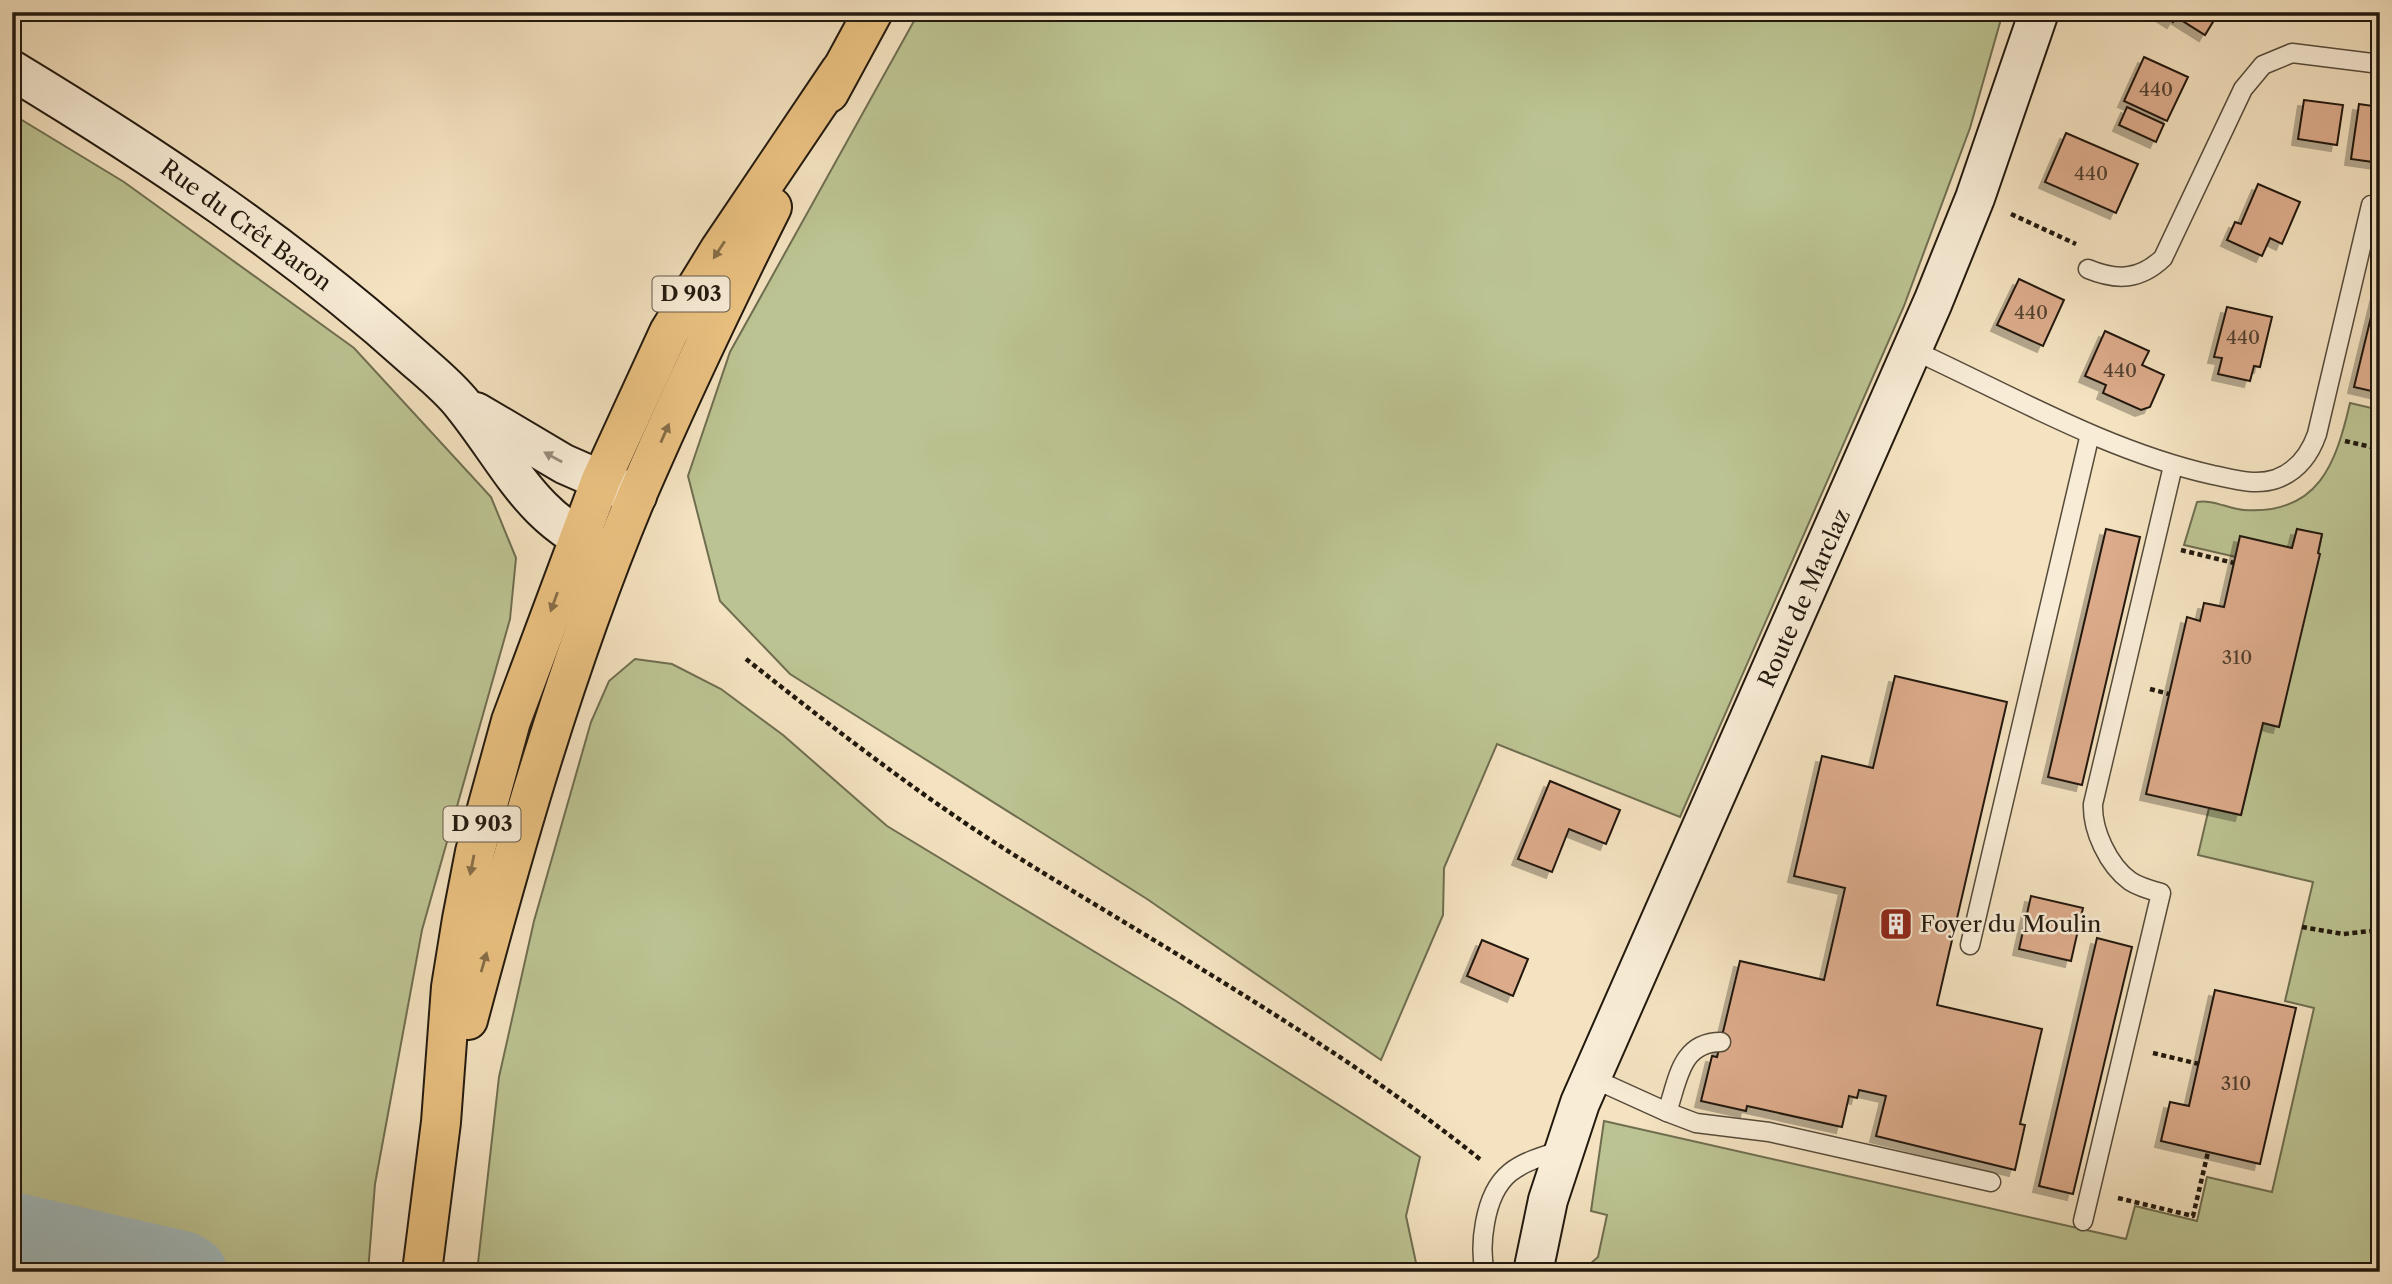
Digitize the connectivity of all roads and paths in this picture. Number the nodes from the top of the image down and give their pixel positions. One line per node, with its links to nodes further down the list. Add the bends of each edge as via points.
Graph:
1 (873, 12): 5 (main road, D 903)
2 (2039, 12): 9 (street, Route de Marclaz, via 1975,198)
3 (2380, 64): 8 (lane, via 2292,53 2263,65 2243,89 2164,258 2127,278)
4 (12, 70): 10 (street, Rue du Crêt Baron, via 161,163 279,245 358,309)
5 (840, 71): 13 (main road, D 903, one-way to 13, via 693,290 648,374); 14 (main road, D 903, one-way to 5, via 701,353)
6 (2371, 205): 12 (lane, via 2317,433 2302,462 2275,480 2258,482)
7 (2022, 219): 8 (path, via 2095,253)
8 (2088, 269)
9 (1913, 350): 11 (lane); 26 (street, Route de Marclaz)
10 (462, 404): 13 (street, Rue du Crêt Baron, one-way to 10); 15 (street, Rue du Crêt Baron, via 528,496)
11 (2090, 433): 12 (lane); 22 (lane)
12 (2173, 466): 16 (lane)
13 (601, 480): 14 (street, Rue du Crêt Baron); 15 (main road, D 903)
14 (637, 496): 17 (main road, D 903)
15 (578, 538): 17 (street, Rue du Crêt Baron); 28 (main road, D 903, one-way to 28, via 511,720 475,852 452,987)
16 (2155, 544): 18 (path); 24 (lane, via 2093,804 2099,837 2120,870 2129,880 2161,893)
17 (614, 554): 28 (main road, D 903, one-way to 17, via 550,734)
18 (2234, 564)
19 (746, 659): 31 (path, via 956,816 1380,1082)
20 (2302, 927): 21 (path, via 2343,934)
21 (2380, 930)
22 (1970, 946)
23 (1721, 1042): 27 (lane, via 1698,1046 1689,1053)
24 (2125, 1046): 25 (path); 33 (lane)
25 (2199, 1064)
26 (1592, 1078): 27 (lane); 30 (street, Route de Marclaz)
27 (1667, 1112): 32 (lane, via 1696,1123 1769,1132)
28 (441, 1122): 35 (main road, D 903)
29 (2208, 1152): 33 (path, via 2193,1216)
30 (1558, 1164): 31 (lane, via 1519,1165); 37 (street, Route de Marclaz)
31 (1503, 1178): 36 (lane, via 1488,1206 1482,1241)
32 (1990, 1182)
33 (2090, 1191): 34 (lane)
34 (2083, 1221)
35 (422, 1272)
36 (1485, 1272)
37 (1533, 1272)

